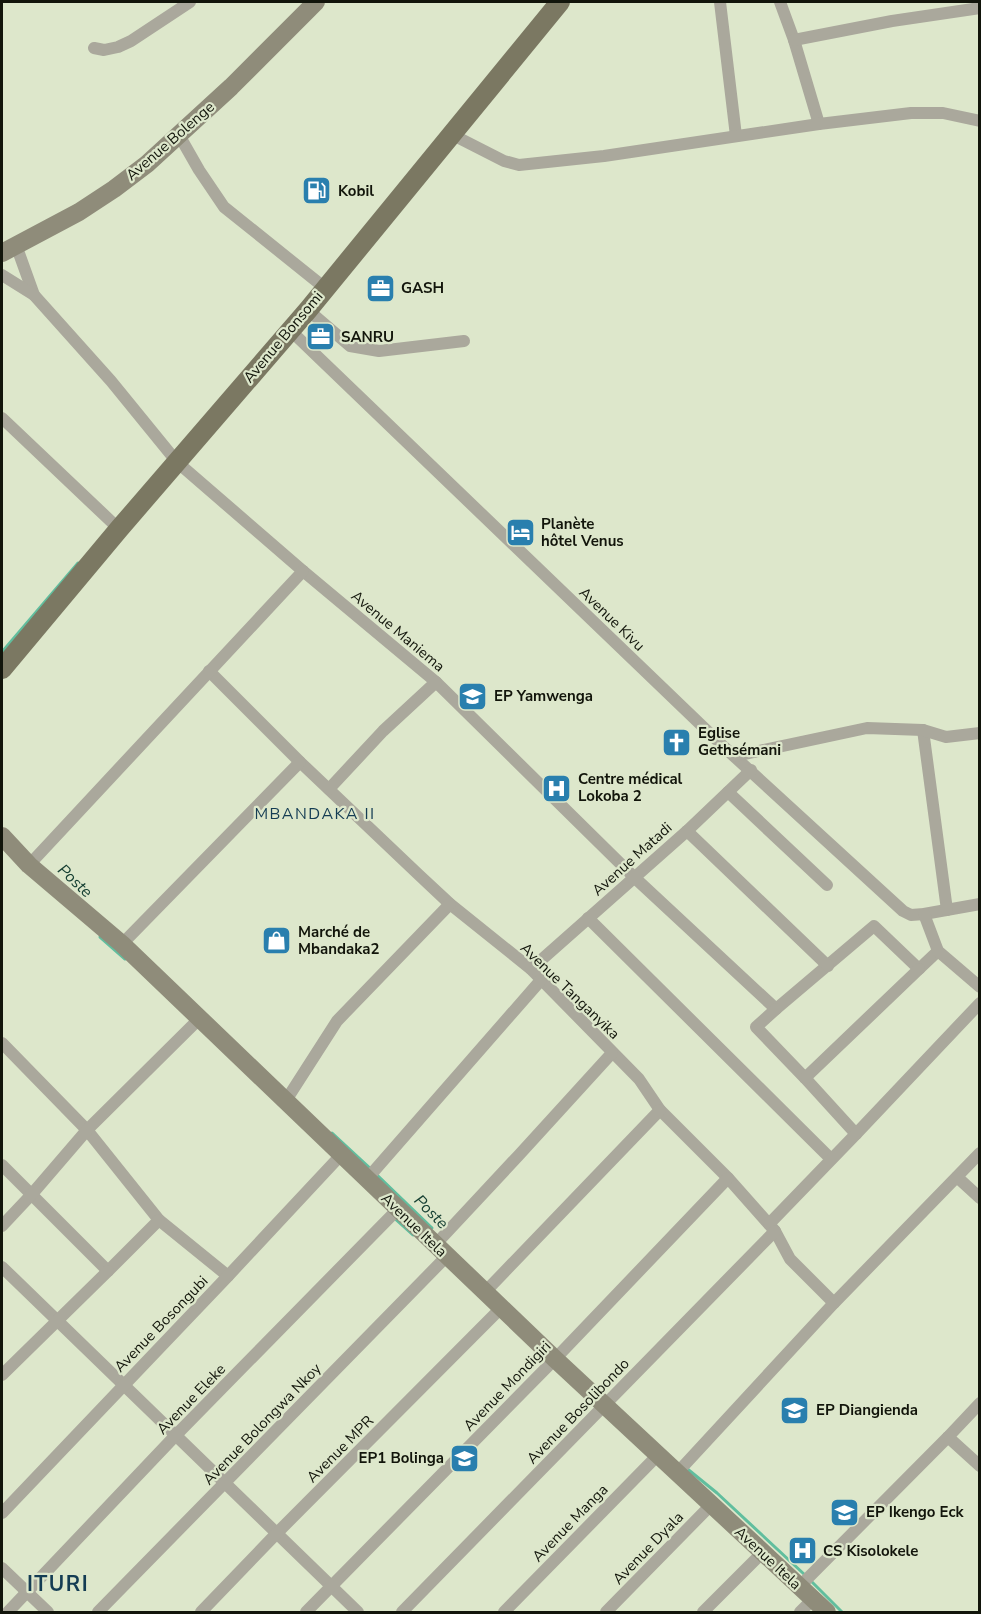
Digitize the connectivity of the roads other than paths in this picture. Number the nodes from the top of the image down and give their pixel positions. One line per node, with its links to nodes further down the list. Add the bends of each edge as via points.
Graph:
1 (190, 2): 9 (street, via 131,41 104,50)
2 (316, 2): 13 (street, Avenue Bolenge)
3 (560, 2): 12 (main road, Avenue Bonsomi)
4 (720, 2): 14 (street)
5 (780, 2): 8 (street)
6 (954, 7): 7 (street); 8 (street)
7 (980, 8)
8 (794, 40): 11 (street)
9 (94, 48)
10 (980, 121): 11 (street, via 943,113 911,113)
11 (819, 124): 14 (street)
12 (451, 134): 14 (street, via 519,165); 17 (main road, Avenue Bonsomi)
13 (179, 135): 15 (street, Avenue Bolenge, via 114,189); 17 (street, via 224,207)
14 (736, 136)
15 (9, 249): 18 (street)
16 (2, 275): 18 (street)
17 (325, 288): 19 (main road, Avenue Bonsomi)
18 (33, 296): 23 (street, Avenue Maniema, via 111,381)
19 (308, 310): 20 (main road, Avenue Bonsomi); 21 (street, via 350,346 379,351)
20 (290, 330): 23 (main road, Avenue Bonsomi); 31 (street, Avenue Kivu)
21 (464, 341)
22 (4, 426): 24 (street)
23 (177, 462): 24 (main road, Avenue Bonsomi); 25 (street, Avenue Maniema)
24 (119, 529): 26 (main road, Avenue Bonsomi)
25 (303, 571): 27 (street); 28 (street, Avenue Maniema)
26 (2, 669)
27 (209, 671): 32 (street, Avenue Tanganyika); 38 (street)
28 (436, 682): 34 (street); 39 (street, Avenue Maniema)
29 (923, 730): 30 (street, via 946,737); 31 (street, via 867,728); 43 (street)
30 (980, 733)
31 (735, 756): 33 (street, Avenue Kivu)
32 (300, 762): 34 (street, Avenue Tanganyika); 46 (street)
33 (751, 770): 35 (street, Avenue Matadi); 44 (street, Avenue Kivu, via 903,911)
34 (329, 789): 41 (street, Avenue Tanganyika)
35 (728, 792): 36 (street, Avenue Matadi); 40 (street)
36 (687, 831): 39 (street, Avenue Matadi); 48 (street)
37 (2, 836): 38 (street, Avenue Itela)
38 (29, 865): 46 (street, Avenue Itela)
39 (635, 878): 45 (street, Avenue Matadi); 54 (street, Avenue Maniema)
40 (827, 885)
41 (450, 904): 49 (street, Avenue Tanganyika); 59 (street, via 337,1021)
42 (980, 904): 43 (street)
43 (946, 910): 44 (street)
44 (924, 914): 47 (street)
45 (588, 918): 49 (street, Avenue Matadi); 65 (street)
46 (122, 944): 55 (street, Avenue Itela)
47 (938, 951): 50 (street); 52 (street)
48 (828, 966): 50 (street, via 874,926); 54 (street)
49 (531, 969): 51 (street, Avenue Tanganyika)
50 (919, 969): 58 (street)
51 (542, 980): 57 (street, Avenue Tanganyika); 69 (street)
52 (980, 987)
53 (980, 1003): 62 (street, Avenue Bosolibondo)
54 (776, 1009): 58 (street, via 756,1027)
55 (200, 1018): 59 (street, Avenue Itela); 61 (street)
56 (2, 1043): 61 (street)
57 (612, 1053): 60 (street, Avenue Tanganyika, via 639,1079); 76 (street, Avenue Bolongwa Nkoy, via 519,1155)
58 (805, 1078): 62 (street)
59 (285, 1102): 64 (street, Avenue Itela)
60 (660, 1110): 68 (street, Avenue Tanganyika); 80 (street)
61 (87, 1130): 70 (street); 73 (street)
62 (856, 1134): 65 (street, Avenue Bosolibondo)
63 (980, 1153): 67 (street)
64 (341, 1155): 69 (street, Avenue Itela); 79 (street, Avenue Bosongubi)
65 (831, 1159): 75 (street, Avenue Bosolibondo)
66 (2, 1165): 70 (street)
67 (957, 1177): 71 (street); 81 (street)
68 (728, 1178): 75 (street, Avenue Tanganyika); 84 (street, Avenue Mondigiri)
69 (367, 1179): 72 (street, Avenue Itela)
70 (32, 1194): 74 (street); 78 (street)
71 (980, 1198)
72 (398, 1209): 76 (street, Avenue Itela); 89 (street, Avenue Eleke)
73 (159, 1220): 78 (street); 79 (street)
74 (2, 1226)
75 (772, 1227): 81 (street, Avenue Tanganyika, via 790,1259); 88 (street, Avenue Bosolibondo)
76 (441, 1250): 80 (street, Avenue Itela); 94 (street, Avenue Bolongwa Nkoy)
77 (2, 1267): 83 (street)
78 (108, 1271): 83 (street)
79 (228, 1276): 86 (street, Avenue Bosongubi)
80 (485, 1292): 82 (street, Avenue Itela)
81 (834, 1304): 93 (street)
82 (501, 1308): 84 (street, Avenue Itela); 97 (street, Avenue MPR)
83 (58, 1320): 85 (street); 86 (street)
84 (555, 1359): 88 (street, Avenue Itela); 100 (street, Avenue Mondigiri)
85 (2, 1375)
86 (124, 1384): 89 (street); 96 (street, Avenue Bosongubi)
87 (980, 1403): 90 (street)
88 (605, 1406): 91 (street, Avenue Itela); 109 (street, Avenue Bosolibondo)
89 (177, 1435): 94 (street); 101 (street, Avenue Eleke)
90 (948, 1437): 92 (street); 102 (street)
91 (658, 1455): 93 (street, Avenue Itela); 110 (street, Avenue Manga)
92 (980, 1466)
93 (677, 1473): 95 (street, Avenue Itela)
94 (225, 1484): 97 (street); 105 (street, Avenue Bolongwa Nkoy)
95 (711, 1505): 98 (street, Avenue Itela); 111 (street, Avenue Dyala)
96 (2, 1513)
97 (277, 1533): 100 (street); 106 (street, Avenue MPR)
98 (763, 1552): 102 (street, Avenue Itela); 112 (street)
99 (2, 1569): 101 (street)
100 (331, 1587): 107 (street, Avenue Mondigiri); 108 (street)
101 (28, 1593): 103 (street, Avenue Eleke); 104 (street)
102 (806, 1593): 113 (street); 114 (street, Avenue Itela)
103 (8, 1612)
104 (48, 1612)
105 (98, 1612)
106 (201, 1612)
107 (306, 1612)
108 (358, 1612)
109 (402, 1612)
110 (504, 1612)
111 (606, 1612)
112 (703, 1612)
113 (800, 1612)
114 (827, 1612)

